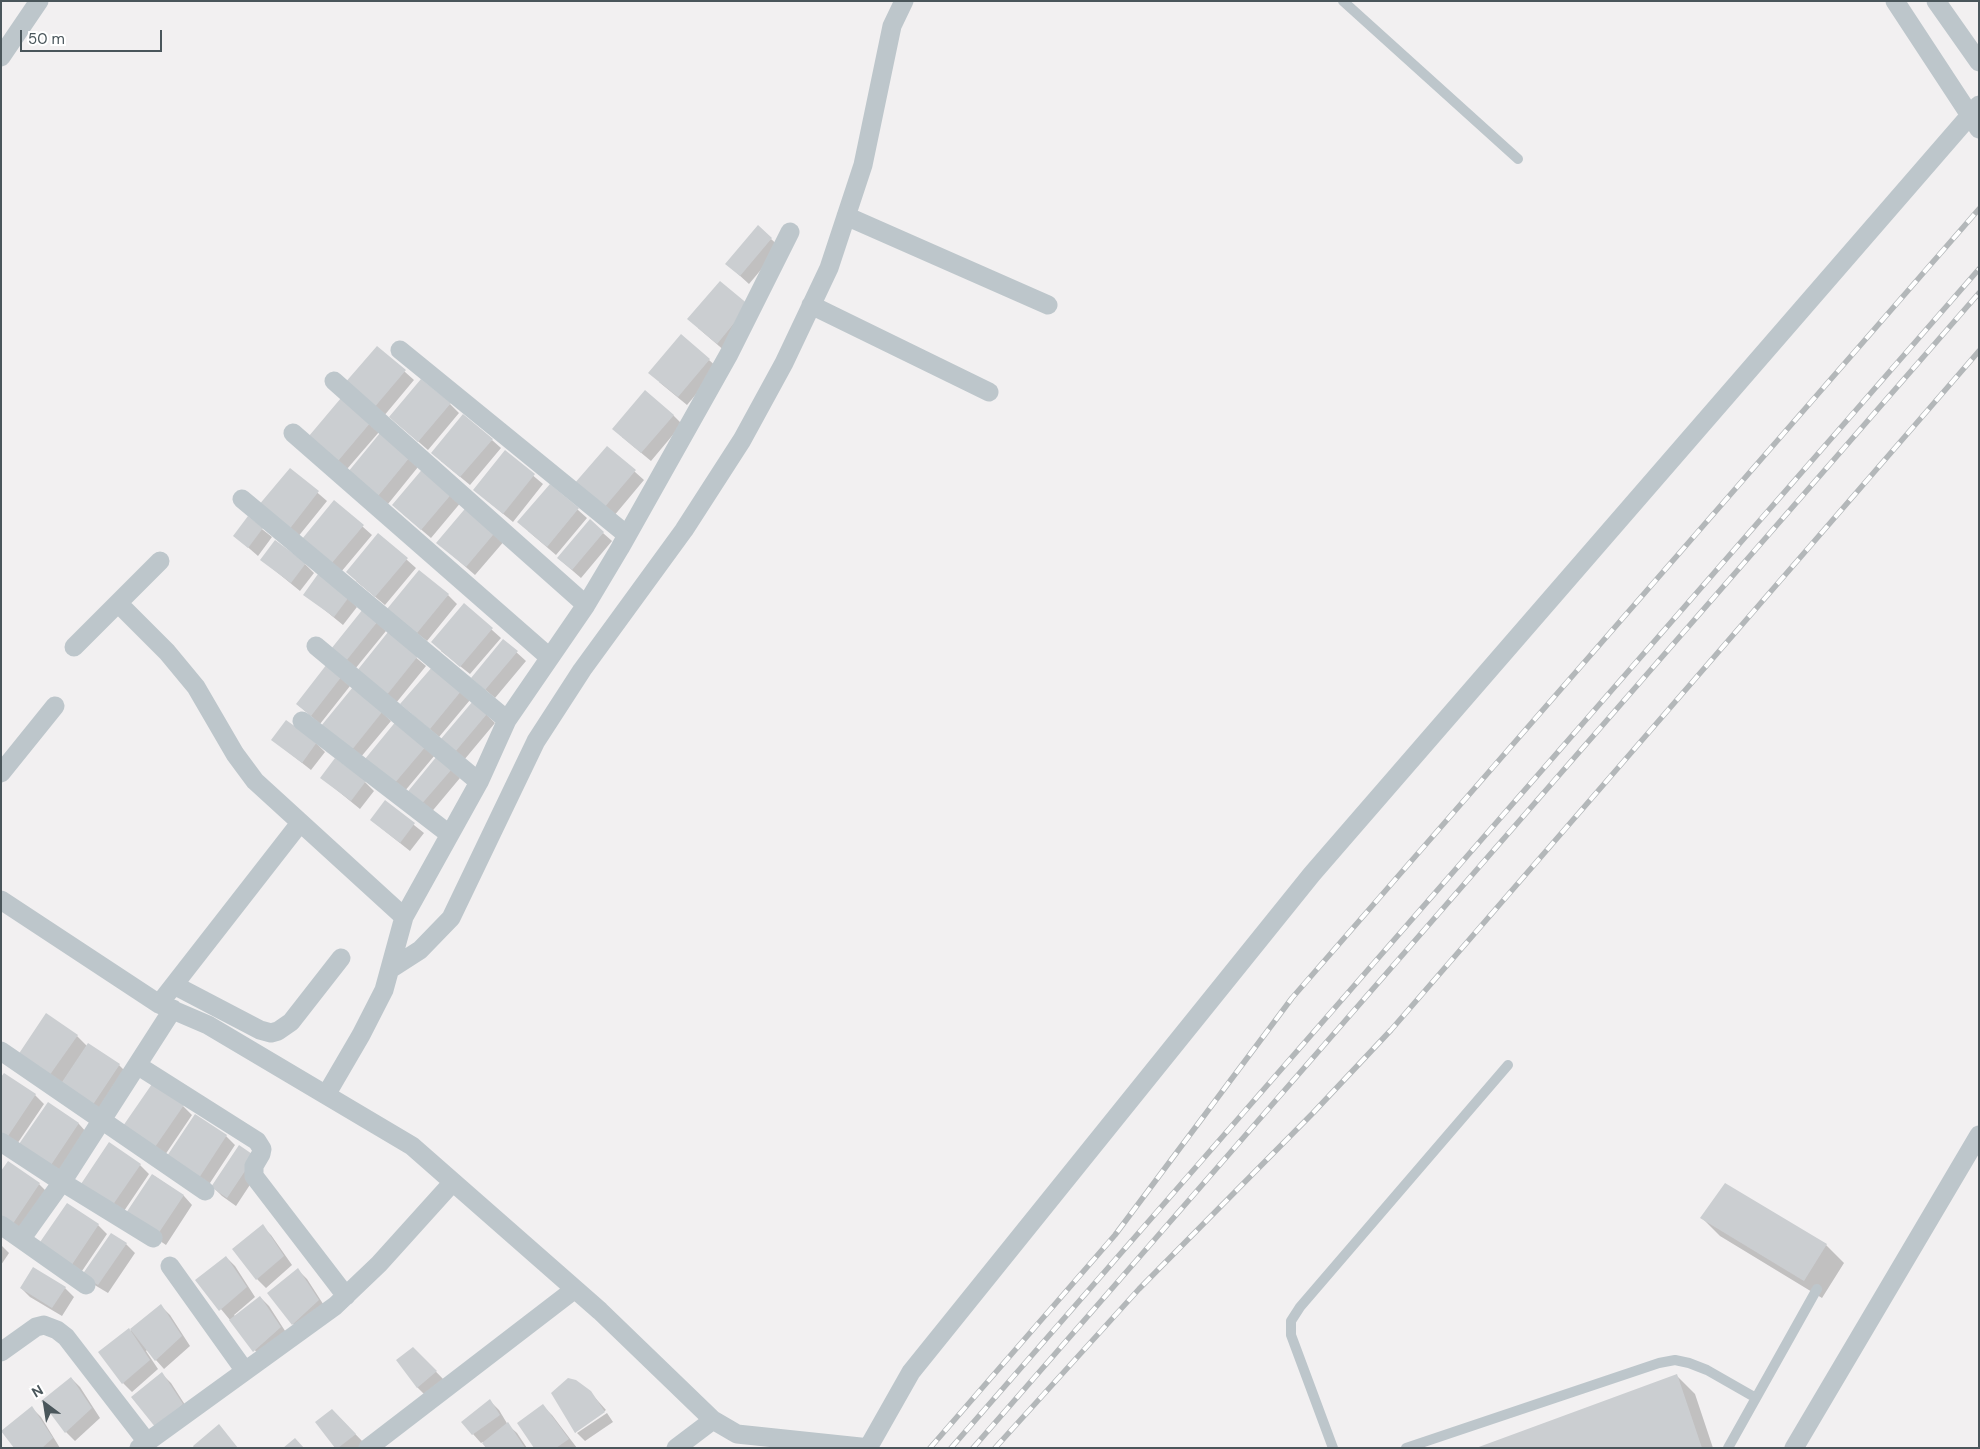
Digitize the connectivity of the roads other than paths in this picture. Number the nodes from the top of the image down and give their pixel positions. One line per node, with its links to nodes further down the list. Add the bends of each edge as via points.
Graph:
1 (39, 1): 6 (street)
2 (904, 1): 11 (street, via 892,26 863,165)
3 (1343, 1): 10 (lane)
4 (1895, 1): 9 (street)
5 (1936, 1): 7 (street)
6 (1, 57)
7 (1979, 62)
8 (1979, 105): 65 (street, via 1312,874 911,1372)
9 (1979, 129)
10 (1518, 159)
11 (846, 216): 13 (street, via 829,268); 14 (street)
12 (790, 232): 20 (street, via 729,354)
13 (811, 305): 17 (street); 37 (street, via 742,440 684,530 582,670 536,741 451,918 420,950)
14 (1048, 305)
15 (400, 350): 20 (street)
16 (334, 381): 23 (street)
17 (988, 392)
18 (293, 433): 26 (street)
19 (242, 498): 29 (street)
20 (627, 535): 23 (street)
21 (160, 561): 22 (street)
22 (119, 604): 25 (street); 32 (street, via 196,686 235,754 255,781)
23 (586, 605): 26 (street)
24 (316, 646): 31 (street)
25 (74, 647)
26 (550, 657): 29 (street)
27 (55, 706): 30 (street)
28 (302, 720): 33 (street)
29 (507, 720): 31 (street)
30 (1, 773)
31 (479, 782): 33 (street)
32 (300, 822): 35 (street); 38 (street)
33 (450, 834): 35 (street)
34 (1, 900): 39 (street)
35 (404, 917): 37 (street)
36 (341, 958): 38 (street, via 291,1022 271,1033)
37 (392, 968): 43 (street, via 361,1035)
38 (174, 985): 39 (street)
39 (166, 1007): 41 (street); 43 (street, via 208,1025)
40 (1, 1051): 44 (street)
41 (137, 1065): 44 (street); 57 (street, via 257,1141 262,1150 254,1166 254,1176)
42 (1508, 1065): 66 (lane, via 1291,1321 1291,1335)
43 (326, 1095): 48 (street, via 412,1146)
44 (102, 1120): 47 (street); 49 (street)
45 (1979, 1135): 69 (street)
46 (1, 1142): 47 (street)
47 (62, 1182): 51 (street); 52 (street)
48 (452, 1182): 55 (street); 57 (street)
49 (206, 1191)
50 (1, 1225): 51 (street)
51 (22, 1238): 54 (street)
52 (153, 1238)
53 (170, 1266): 59 (street)
54 (86, 1285)
55 (575, 1289): 61 (street); 63 (street)
56 (1817, 1290): 60 (lane)
57 (346, 1296): 59 (street)
58 (1, 1352): 62 (street, via 36,1327 44,1325 57,1330 66,1337)
59 (246, 1371): 62 (street)
60 (1756, 1398): 67 (lane, via 1707,1370 1675,1360); 68 (lane)
61 (713, 1420): 64 (street); 65 (street, via 737,1434)
62 (143, 1445)
63 (368, 1448)
64 (676, 1448)
65 (868, 1448)
66 (1333, 1448)
67 (1406, 1448)
68 (1728, 1448)
69 (1794, 1448)

